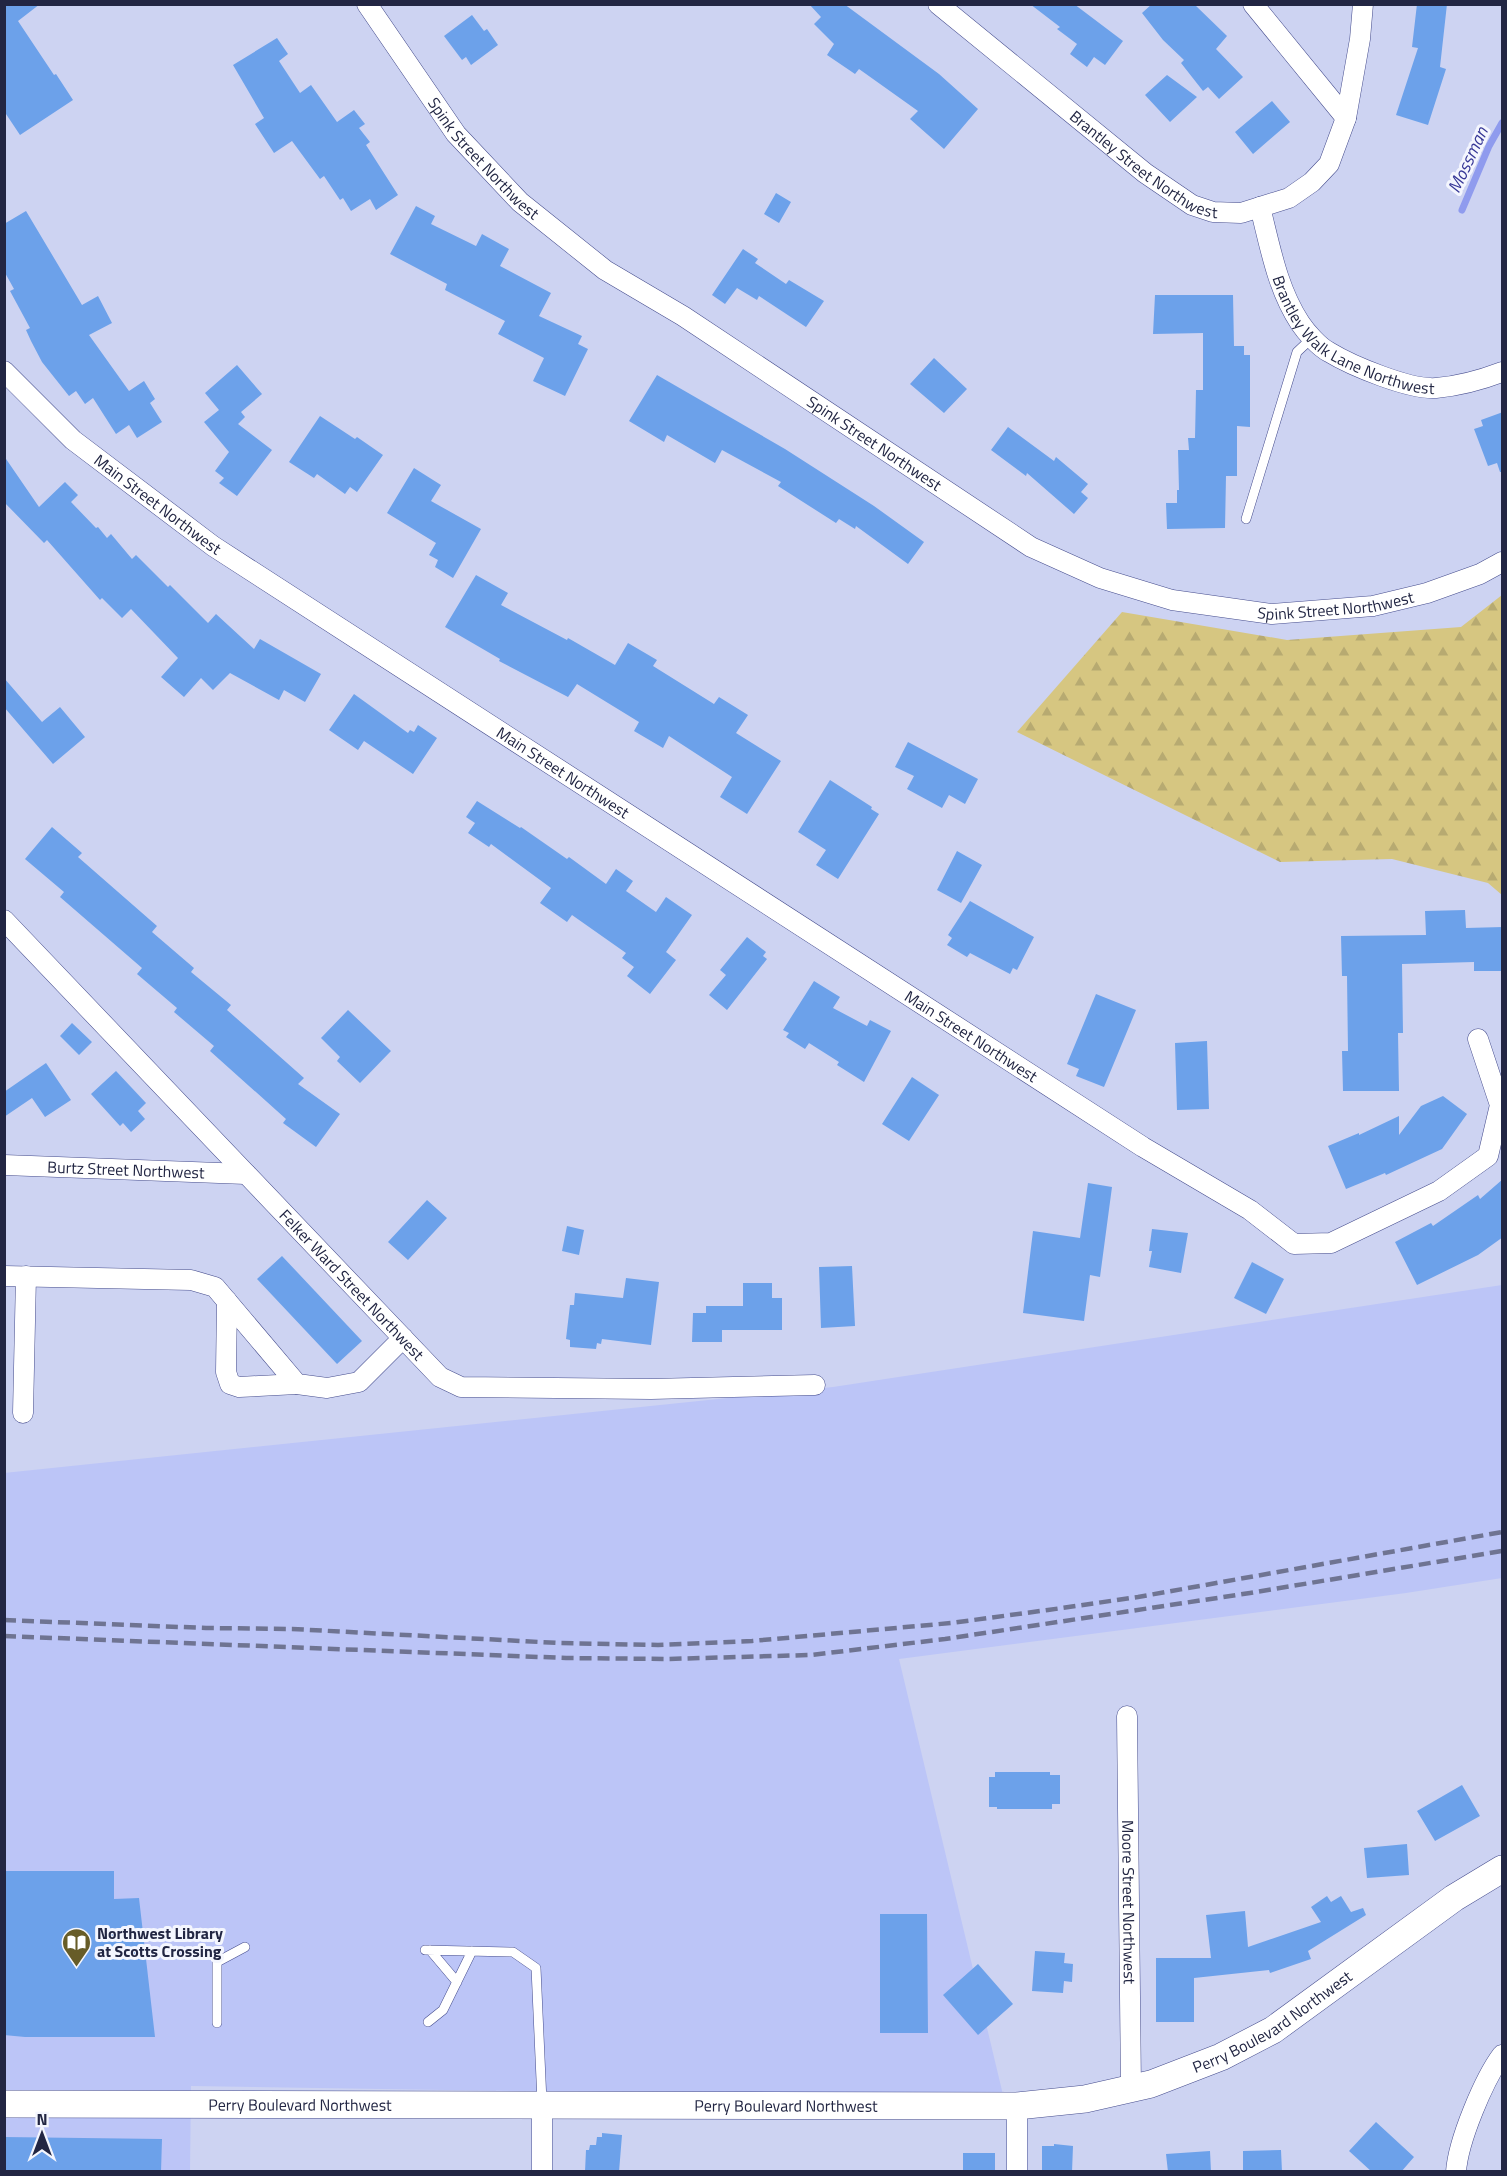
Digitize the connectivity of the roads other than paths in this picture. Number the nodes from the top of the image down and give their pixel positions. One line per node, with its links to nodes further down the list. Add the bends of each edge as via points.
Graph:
1 (367, 4): 11 (street, Spink Street Northwest, via 456,134 520,202 605,270 683,316 1031,547 1100,578 1172,600 1272,614 1373,606 1427,592)
2 (938, 4): 6 (street, Brantley Street Northwest, via 1145,173 1192,205 1214,212 1241,213)
3 (1253, 4): 5 (street)
4 (1363, 4): 5 (street, Brantley Street Northwest)
5 (1346, 118): 6 (street, Brantley Street Northwest, via 1329,164 1312,182 1289,198)
6 (1260, 207): 7 (street, Brantley Walk Lane Northwest, via 1277,276 1300,324)
7 (1313, 337): 9 (street, Brantley Walk Lane Northwest, via 1327,351 1404,383 1434,388); 10 (lane, via 1297,352)
8 (4, 371): 13 (street, Main Street Northwest, via 73,440 213,546 1143,1147 1250,1210 1294,1244 1331,1243 1439,1191 1488,1156 1500,1105)
9 (1503, 372)
10 (1246, 519)
11 (1503, 562)
12 (4, 920): 15 (street, Felker Ward Street Northwest)
13 (1478, 1039)
14 (4, 1165): 15 (street, Burtz Street Northwest)
15 (246, 1174): 19 (street, Felker Ward Street Northwest)
16 (4, 1276): 17 (street)
17 (26, 1276): 18 (street, via 191,1280 215,1287); 22 (street)
18 (227, 1301): 20 (street); 20 (street, via 226,1372 230,1384)
19 (403, 1338): 20 (street, via 358,1382 327,1388); 21 (street, Felker Ward Street Northwest, via 440,1377 461,1387 651,1389)
20 (297, 1384)
21 (815, 1385)
22 (23, 1413)
23 (1127, 1716): 31 (street, Moore Street Northwest)
24 (1503, 1869): 31 (street, Perry Boulevard Northwest, via 1454,1898 1273,2030 1221,2057)
25 (245, 1947): 29 (lane, via 217,1962)
26 (472, 1951): 27 (lane); 27 (lane, via 428,1950); 33 (lane, via 513,1952 536,1968)
27 (457, 1982): 28 (lane, via 443,2010)
28 (428, 2022)
29 (217, 2023)
30 (1503, 2055): 37 (street, via 1491,2070 1472,2115)
31 (1131, 2089): 34 (street, Perry Boulevard Northwest, via 1085,2099)
32 (4, 2104): 33 (street, Perry Boulevard Northwest)
33 (542, 2104): 34 (street, Perry Boulevard Northwest); 35 (street)
34 (1017, 2106): 36 (street)
35 (542, 2172)
36 (1017, 2172)
37 (1456, 2172)

